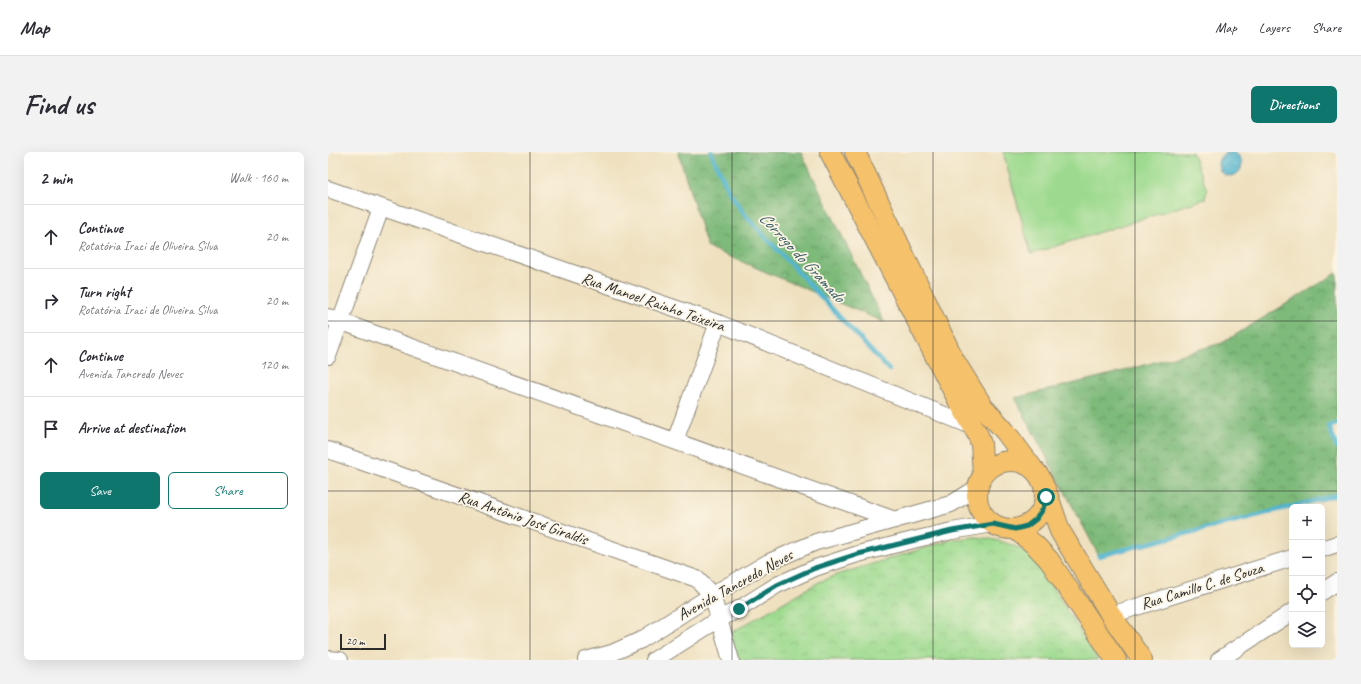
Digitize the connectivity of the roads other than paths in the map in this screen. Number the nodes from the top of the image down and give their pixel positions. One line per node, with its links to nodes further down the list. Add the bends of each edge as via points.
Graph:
1 (830, 152): 8 (main road)
2 (855, 152): 11 (main road, via 954,360 983,407)
3 (328, 189): 4 (street, Rua Manoel Rainho Teixeira)
4 (380, 208): 5 (street); 6 (street, Rua Manoel Rainho Teixeira)
5 (334, 319): 7 (street); 9 (street)
6 (718, 323): 8 (street, Rua Manoel Rainho Teixeira); 9 (street)
7 (328, 356)
8 (974, 427): 12 (main road, via 981,444)
9 (675, 441): 14 (street)
10 (328, 450): 22 (street, Rua Antônio José Giraldis, via 697,579)
11 (1031, 466): 12 (main road, via 1019,461 1006,460 993,465); 13 (main road, via 1039,474)
12 (980, 481): 14 (street, Avenida Tancredo Neves, via 951,504); 15 (main road, via 976,494 978,506)
13 (1046, 489): 16 (main road, via 1043,509 1036,519 1027,526); 24 (main road, via 1060,532)
14 (895, 520): 22 (street, Avenida Tancredo Neves, via 816,542 769,562)
15 (993, 524): 16 (main road); 25 (street, Avenida Tancredo Neves, via 913,540 815,568 777,585)
16 (1015, 529): 31 (main road, via 1049,560)
17 (1337, 544): 18 (street)
18 (1325, 548)
19 (1289, 559): 24 (street, Rua Camillo C. de Souza)
20 (1337, 582): 21 (street)
21 (1325, 590)
22 (712, 594): 25 (street); 28 (street, Avenida Tancredo Neves, via 641,640 612,654)
23 (1289, 614): 33 (street)
24 (1111, 615): 32 (main road)
25 (719, 619): 29 (street, Avenida Tancredo Neves); 30 (street)
26 (328, 659): 27 (street)
27 (340, 660)
28 (586, 660)
29 (654, 660)
30 (731, 660)
31 (1116, 660)
32 (1142, 660)
33 (1219, 660)

